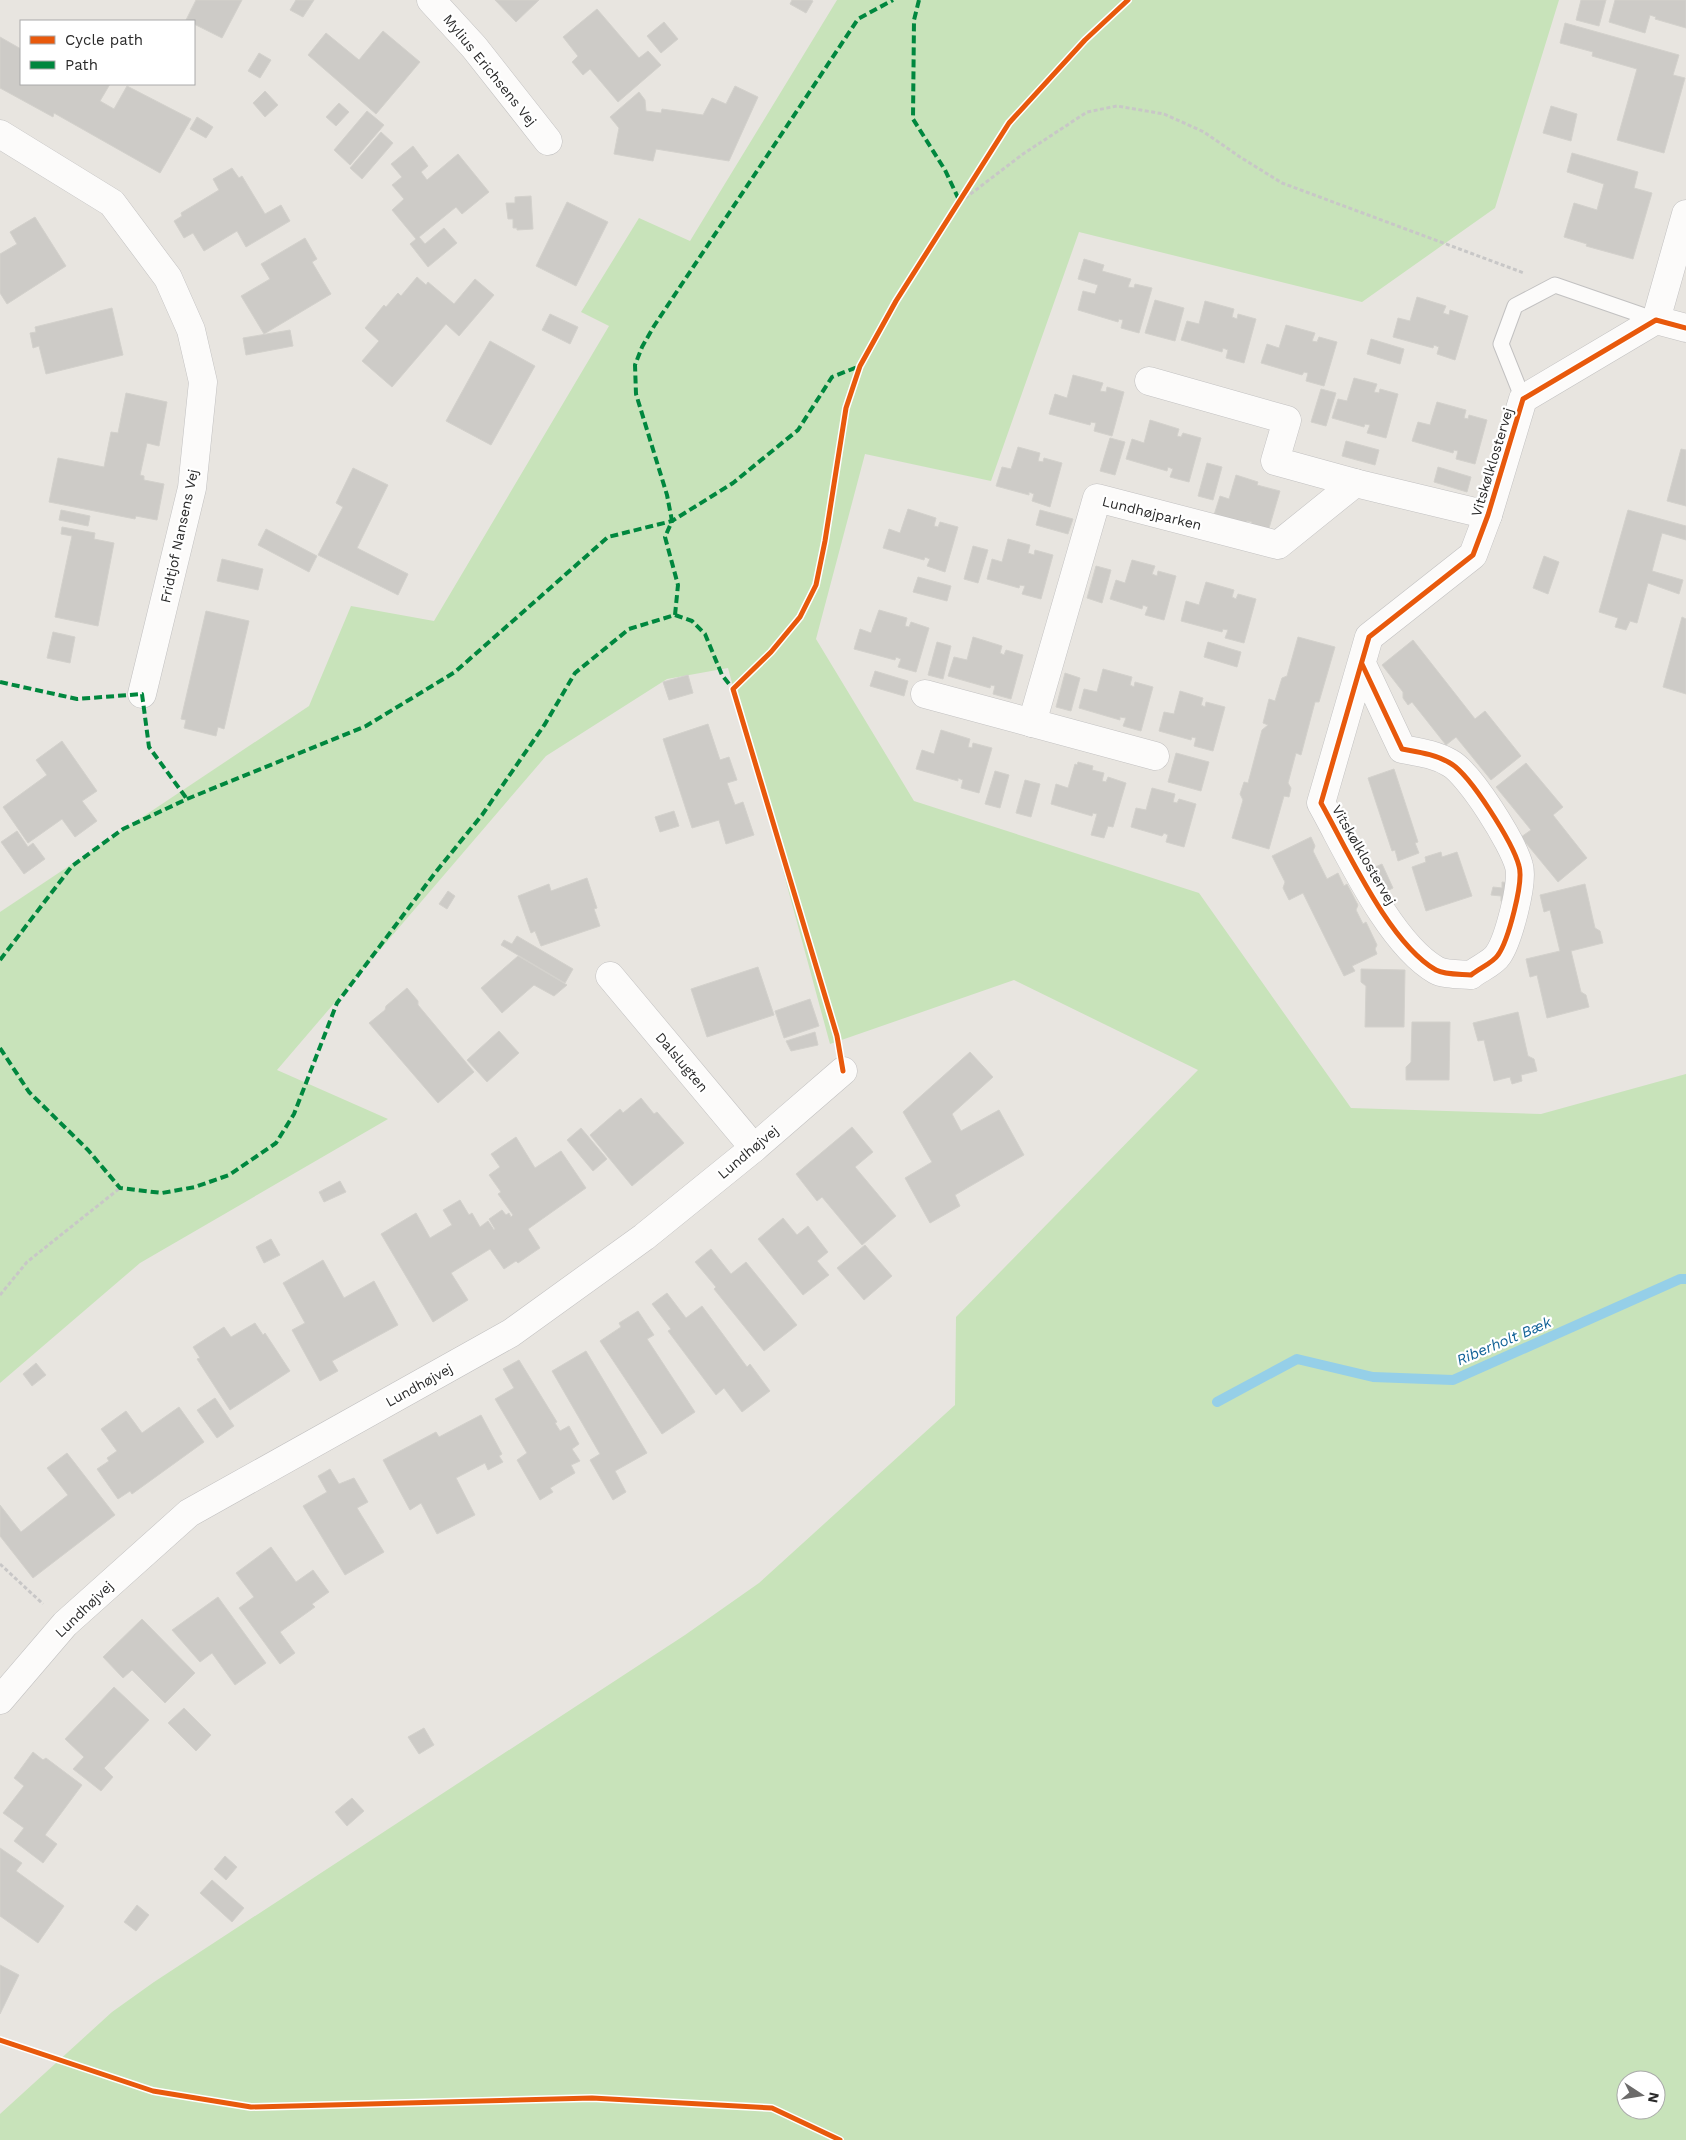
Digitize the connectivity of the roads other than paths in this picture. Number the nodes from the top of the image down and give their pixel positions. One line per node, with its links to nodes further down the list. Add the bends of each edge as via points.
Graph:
1 (432, 0): 3 (street, Mylius Erichsens Vej, via 474,47)
2 (0, 134): 12 (street, Fridtjof Nansens Vej, via 112,203 168,278 191,330 202,382 192,488)
3 (548, 142)
4 (1686, 214): 5 (street)
5 (1656, 320): 6 (street); 8 (street, Vitskølklostervej); 8 (lane, via 1555,285 1515,306 1501,344)
6 (1686, 328)
7 (1149, 381): 9 (street, via 1287,420 1275,461)
8 (1523, 399): 10 (street, Vitskølklostervej)
9 (1355, 483): 10 (street); 14 (street, Lundhøjparken, via 1278,545 1097,498)
10 (1488, 515): 11 (street, Vitskølklostervej, via 1473,555 1369,637)
11 (1362, 664): 11 (street, Vitskølklostervej, via 1402,749 1451,763 1474,787 1502,830 1520,868 1515,912 1498,956 1470,975 1438,971 1414,953 1375,901 1321,803)
12 (142, 694)
13 (926, 694): 14 (street)
14 (1032, 723): 15 (street)
15 (1155, 756)
16 (610, 976): 18 (street, Dalslugten)
17 (843, 1071): 18 (street, Lundhøjvej)
18 (754, 1148): 19 (street, Lundhøjvej, via 644,1237 511,1333 189,1513 65,1624)
19 (0, 1700)

